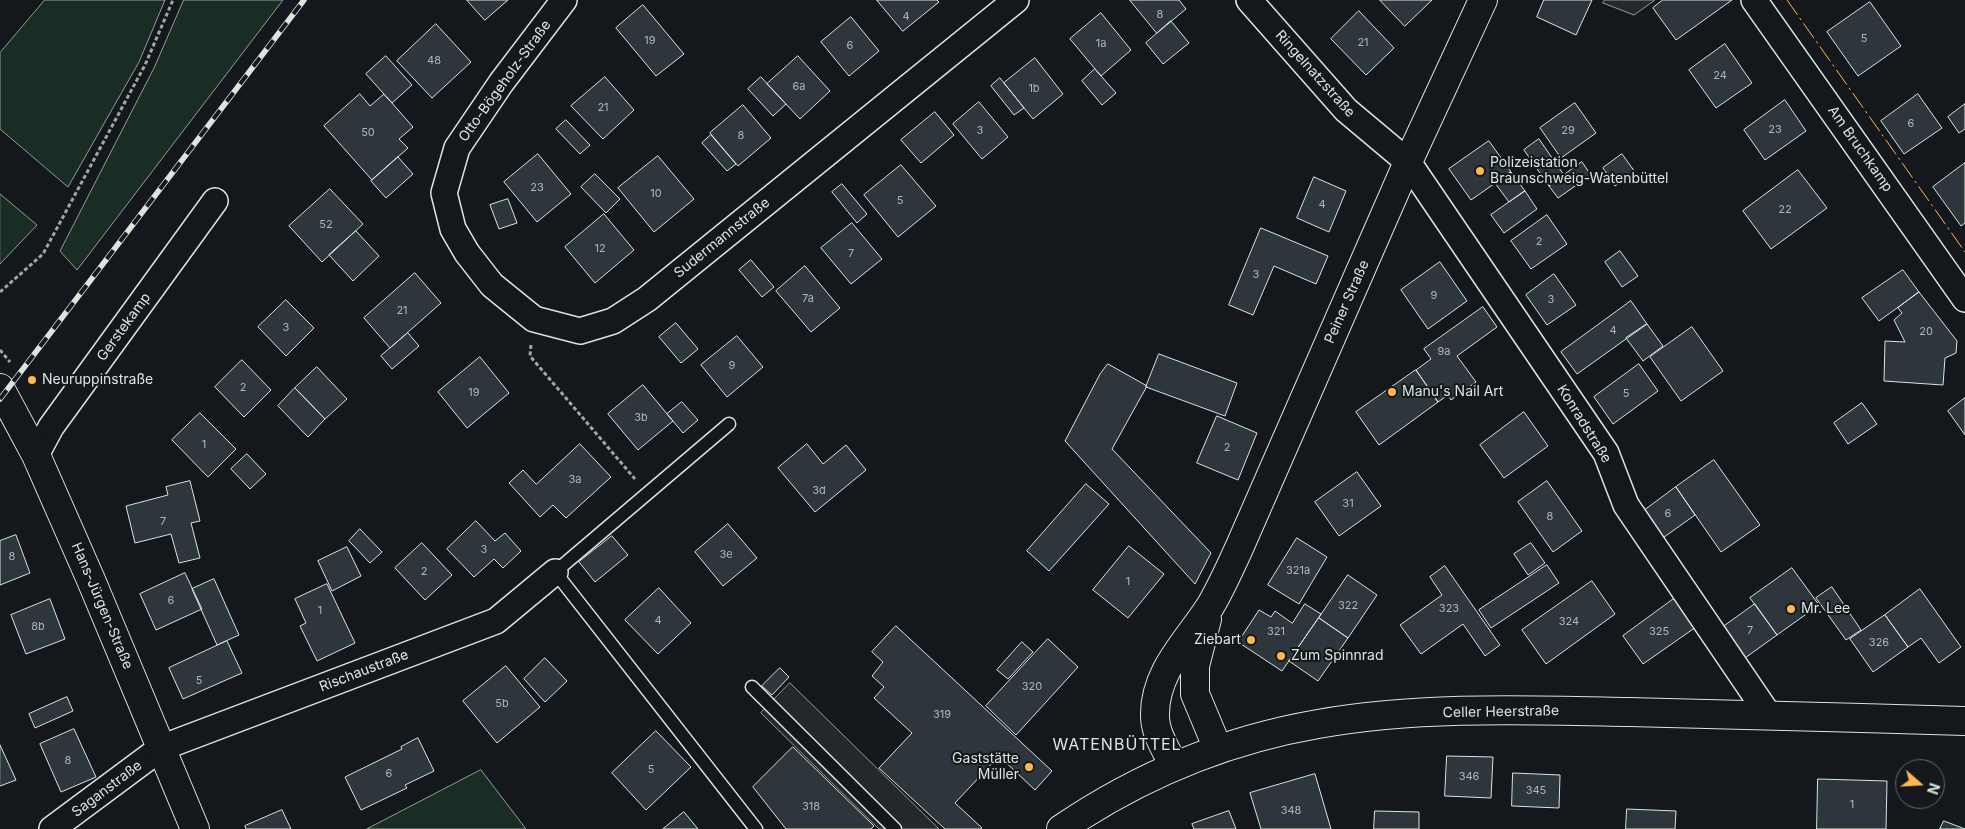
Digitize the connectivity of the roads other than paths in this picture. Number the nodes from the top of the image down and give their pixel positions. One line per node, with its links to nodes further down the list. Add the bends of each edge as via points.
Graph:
1 (564, 0): 7 (street, Otto-Bögeholz-Straße, via 501,83 458,148)
2 (1016, 0): 7 (street, Sudermannstraße, via 640,303 613,321 580,331 534,319 492,285 467,253 453,229)
3 (1249, 0): 6 (street, Ringelnatzstraße, via 1346,110)
4 (1483, 0): 6 (main road, Peiner Straße)
5 (1754, 0): 9 (street, Am Bruchkamp)
6 (1408, 162): 14 (main road, Peiner Straße, via 1240,546); 16 (street, Konradstraße, via 1606,453 1626,505)
7 (444, 193)
8 (215, 201): 12 (street, Gerstekamp, via 51,427)
9 (1965, 299)
10 (0, 388): 12 (main road, Hans-Jürgen-Straße)
11 (728, 424): 13 (lane, Rischaustraße)
12 (36, 454): 18 (main road, Hans-Jürgen-Straße)
13 (555, 572): 18 (street, Rischaustraße, via 496,621); 23 (lane)
14 (1211, 604): 19 (main road, Peiner Straße, via 1195,666 1195,694); 20 (main road, Peiner Straße, via 1179,648 1158,690 1155,717 1158,734)
15 (752, 687): 24 (lane)
16 (1768, 714): 17 (main road, Celler Heerstraße); 19 (main road, Celler Heerstraße, via 1508,710 1407,714 1317,724)
17 (1965, 721)
18 (161, 748): 21 (street, Saganstraße); 22 (main road, Hans-Jürgen-Straße)
19 (1218, 749): 20 (main road, Celler Heerstraße)
20 (1174, 766): 25 (main road, Celler Heerstraße, via 1093,807)
21 (52, 829)
22 (195, 829)
23 (756, 829)
24 (895, 829)
25 (1061, 829)

